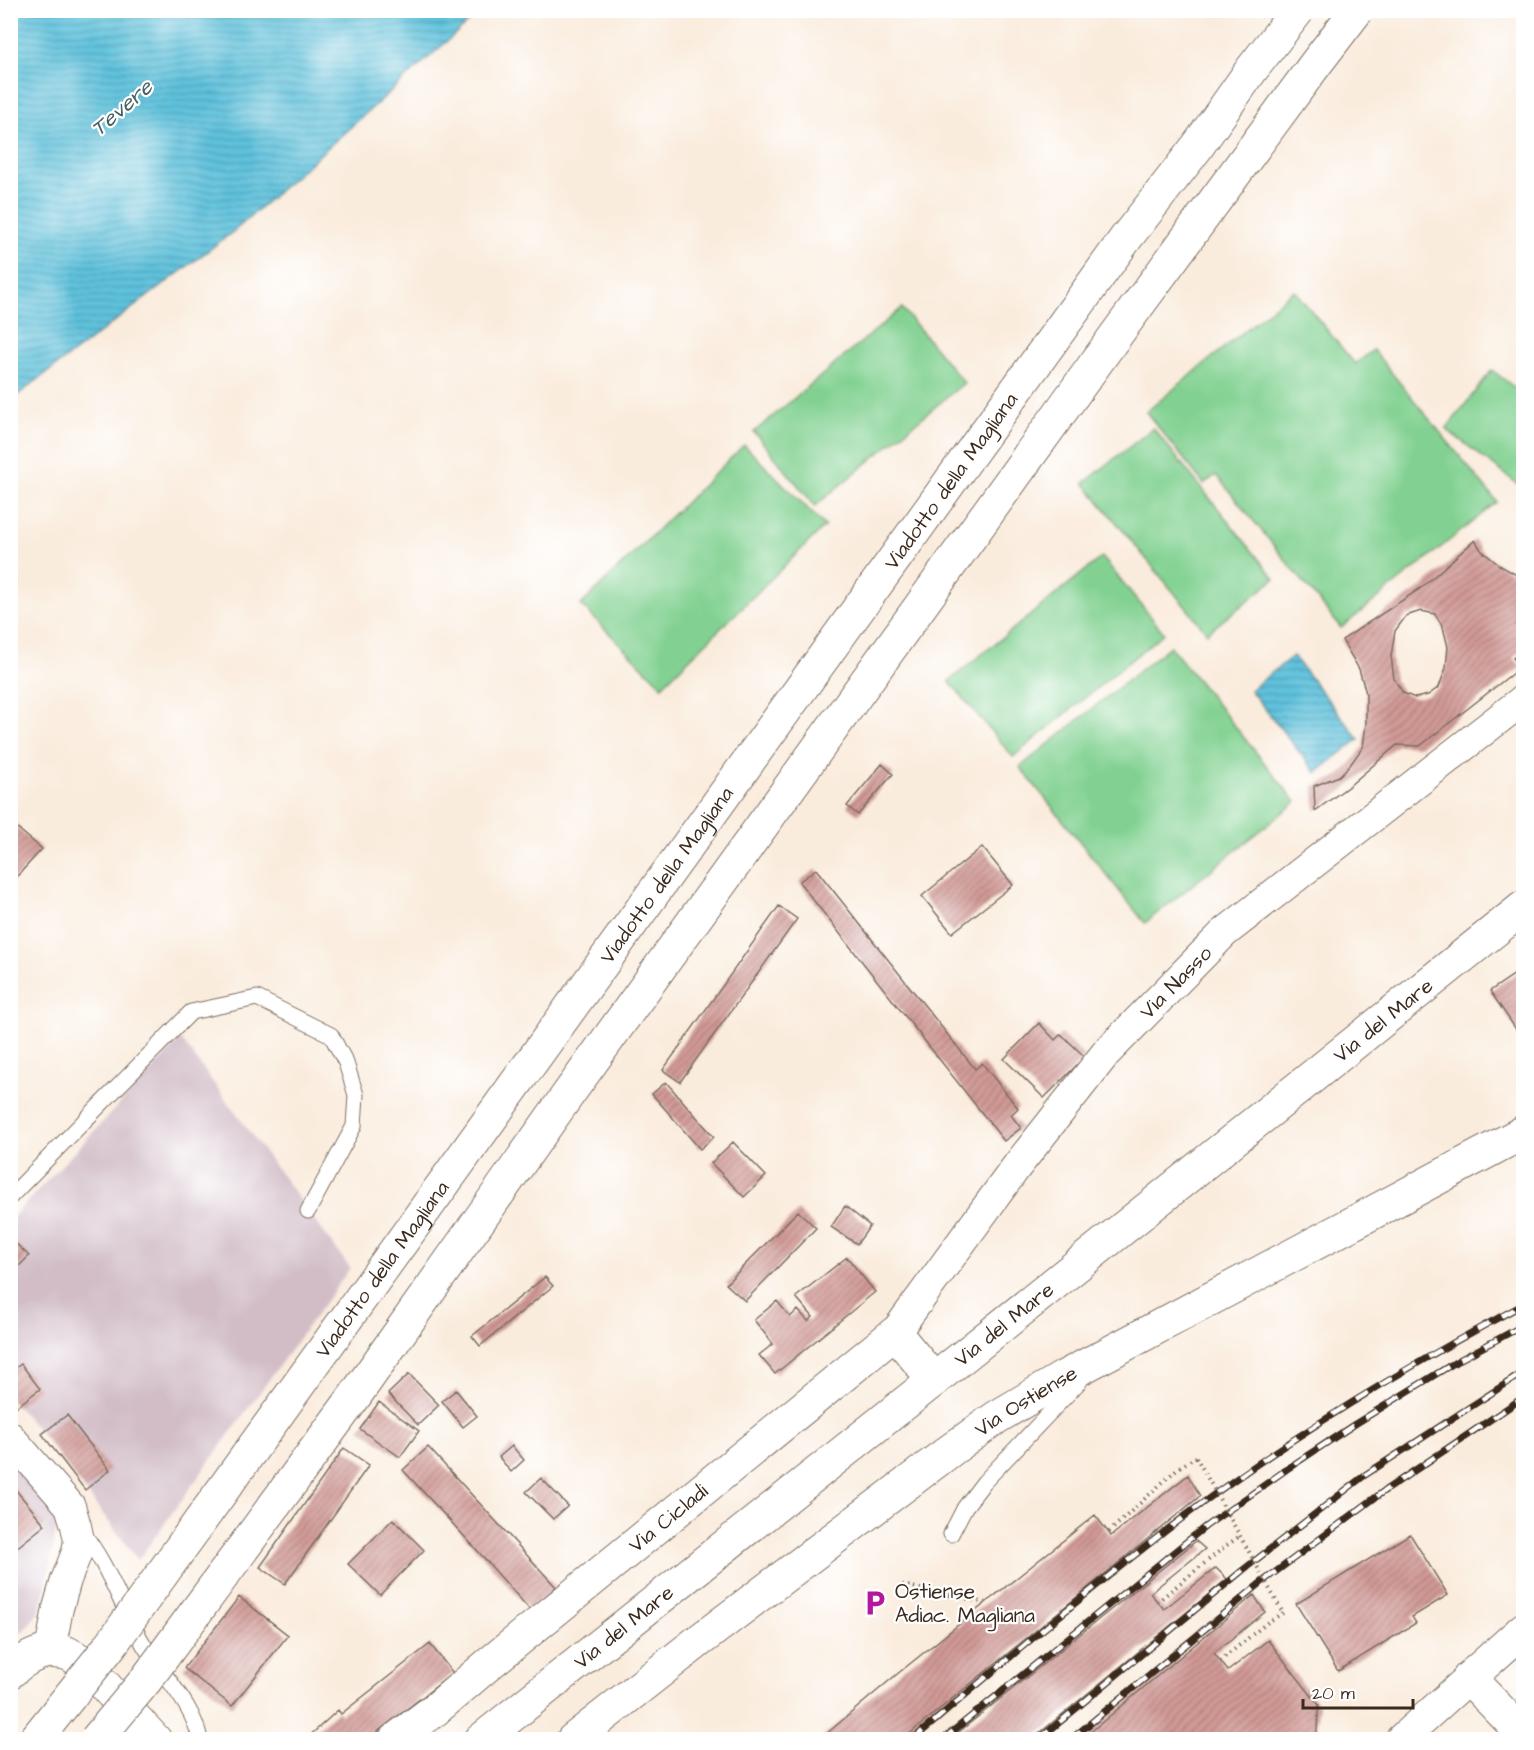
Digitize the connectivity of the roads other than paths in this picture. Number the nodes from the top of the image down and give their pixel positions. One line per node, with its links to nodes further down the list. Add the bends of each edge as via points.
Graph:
1 (1298, 10): 19 (main road, Viadotto della Magliana, bridge, via 1126,238 130,1618)
2 (1357, 10): 20 (main road, bridge, via 1116,335 352,1400 145,1681)
3 (1524, 699): 8 (street, Via Nasso, via 1224,933 1106,1053 1017,1166)
4 (1524, 907): 10 (main road, Via del Mare)
5 (1524, 1132): 9 (main road, Via Ostiense)
6 (10, 1197): 7 (lane, via 191,1012 257,998 331,1035 346,1063 356,1095 354,1126)
7 (308, 1211)
8 (896, 1333): 10 (main road); 23 (main road, Via Cicladi)
9 (1105, 1355): 13 (lane, via 984,1482); 25 (main road, Via Ostiense, via 988,1424)
10 (934, 1380): 24 (main road, Via del Mare)
11 (10, 1437): 12 (street, via 69,1506)
12 (76, 1526): 15 (street, via 77,1552 58,1608); 22 (lane, via 100,1557 145,1647 192,1715)
13 (951, 1534)
14 (1524, 1629): 17 (main road)
15 (50, 1651): 16 (main road, via 32,1656); 21 (main road, via 67,1653 83,1662)
16 (10, 1672)
17 (1468, 1678): 18 (main road); 26 (street)
18 (1524, 1735)
19 (34, 1740)
20 (96, 1740)
21 (155, 1740)
22 (200, 1740)
23 (395, 1740)
24 (481, 1740)
25 (573, 1740)
26 (1400, 1740)

